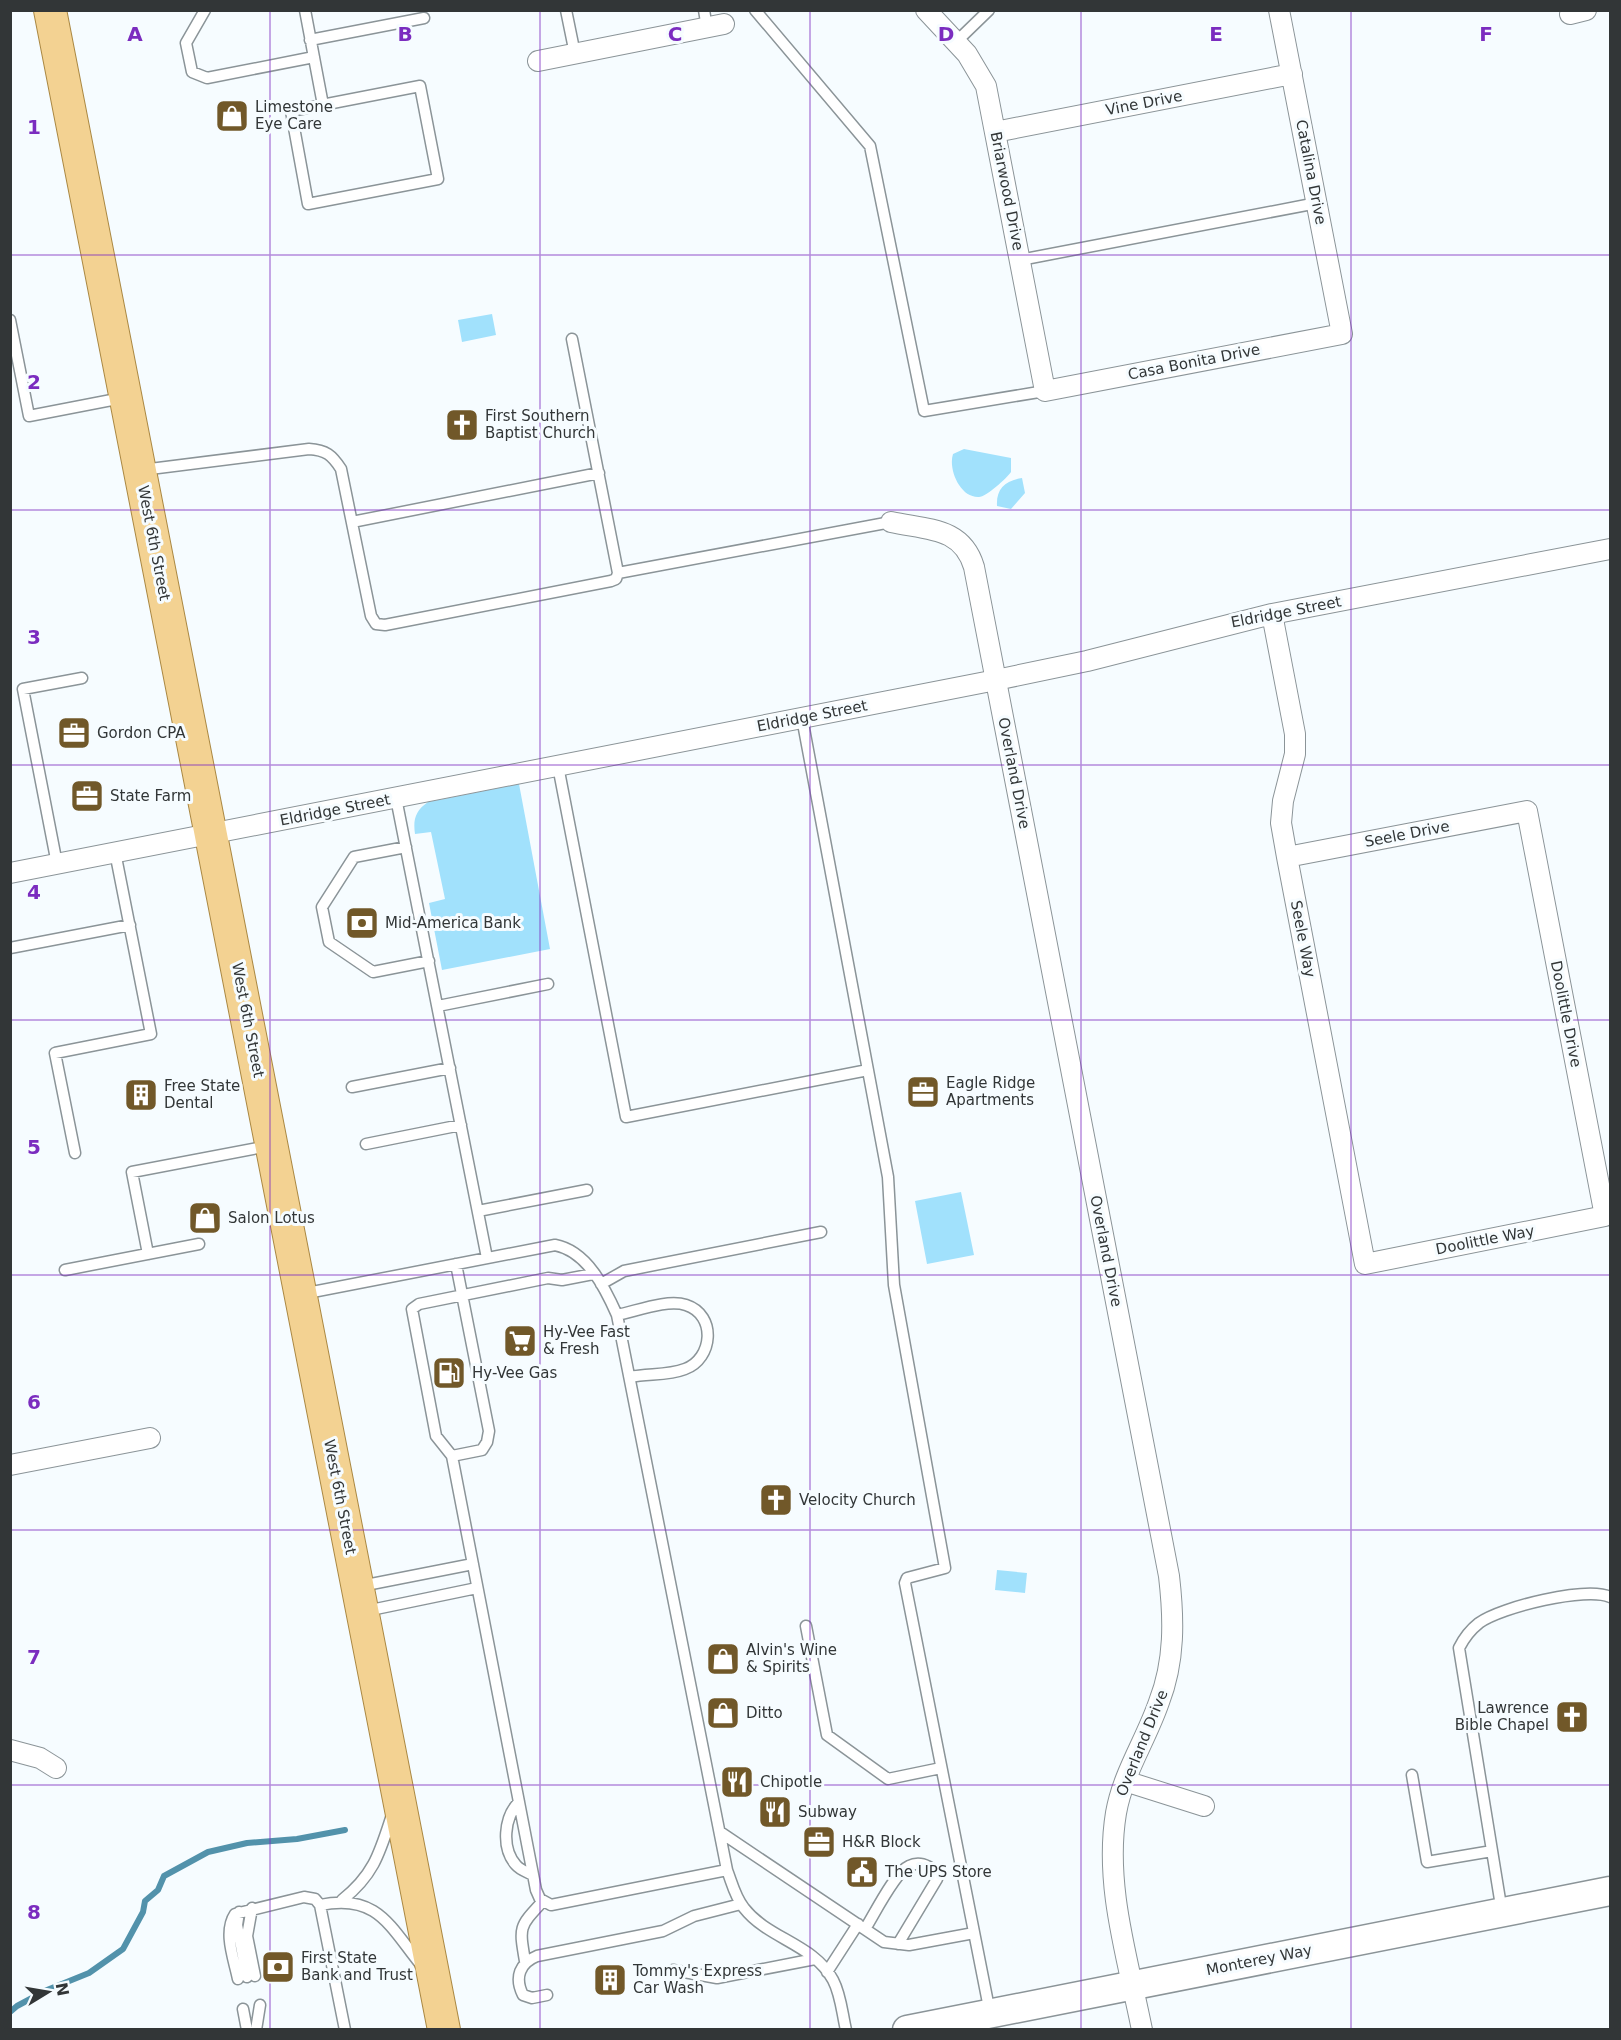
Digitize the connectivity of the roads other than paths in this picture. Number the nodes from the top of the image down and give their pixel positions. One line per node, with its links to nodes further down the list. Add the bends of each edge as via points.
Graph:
1 (50, 10): 26 (main road, West 6th Street)
2 (205, 10): 14 (lane, via 186,43 192,72 207,78)
3 (305, 10): 11 (lane)
4 (566, 10): 13 (lane)
5 (755, 10): 25 (lane, via 870,146 924,411)
6 (926, 10): 12 (street, Briarwood Drive)
7 (989, 10): 12 (lane)
8 (1279, 10): 16 (street, Catalina Drive)
9 (424, 18): 11 (lane)
10 (712, 21): 13 (street)
11 (310, 40): 14 (lane)
12 (956, 42): 18 (street, Briarwood Drive, via 986,86)
13 (575, 54): 15 (street)
14 (314, 57): 17 (lane)
15 (538, 61)
16 (1292, 74): 18 (street, Vine Drive); 19 (street, Catalina Drive)
17 (323, 105): 17 (lane, via 291,111 308,204 438,179 420,86)
18 (995, 132): 20 (street, Briarwood Drive)
19 (1317, 203): 20 (lane); 22 (street, Catalina Drive)
20 (1020, 260): 25 (street, Briarwood Drive)
21 (10, 320): 24 (lane)
22 (1342, 334): 25 (street, Casa Bonita Drive)
23 (572, 339): 28 (lane)
24 (14, 360): 26 (lane, via 29,416)
25 (1045, 391)
26 (126, 397): 27 (main road, West 6th Street)
27 (140, 471): 29 (lane, via 323,450 341,469); 40 (main road, West 6th Street)
28 (599, 473): 29 (lane); 32 (lane)
29 (352, 522): 32 (lane, via 371,616 376,624 611,581)
30 (891, 522): 32 (lane); 35 (street, Overland Drive, via 951,536 969,552)
31 (1611, 549): 33 (street, Eldridge Street)
32 (618, 573)
33 (1272, 614): 35 (street, Eldridge Street); 43 (street, Seele Way, via 1295,734 1281,823)
34 (82, 678): 44 (lane, via 23,689)
35 (996, 680): 36 (street, Eldridge Street); 86 (street, Overland Drive, via 1169,1576 1173,1637 1166,1682)
36 (802, 718): 37 (street, Eldridge Street); 52 (lane)
37 (558, 766): 38 (street, Eldridge Street); 52 (lane, via 626,1117)
38 (396, 798): 40 (street, Eldridge Street); 41 (lane)
39 (1527, 811): 43 (street, Seele Drive); 60 (street, Doolittle Drive)
40 (212, 834): 42 (street, Eldridge Street); 56 (main road, West 6th Street)
41 (406, 847): 48 (lane); 48 (lane, via 354,857 322,907 328,942 373,972)
42 (116, 852): 44 (street, Eldridge Street); 46 (lane)
43 (1287, 857): 66 (street, Seele Way)
44 (57, 864): 45 (street, Eldridge Street)
45 (10, 873)
46 (130, 925): 47 (lane); 57 (lane, via 151,1034 55,1053)
47 (10, 948)
48 (429, 961): 50 (lane)
49 (548, 984): 50 (lane)
50 (438, 1006): 51 (lane)
51 (450, 1068): 53 (lane); 54 (lane)
52 (868, 1070): 84 (lane, via 888,1178 894,1285 945,1568 914,1574 905,1583)
53 (352, 1087)
54 (461, 1125): 55 (lane); 59 (lane)
55 (366, 1144)
56 (272, 1145): 63 (lane, via 132,1172); 70 (main road, West 6th Street)
57 (75, 1153)
58 (587, 1190): 59 (lane)
59 (478, 1211): 64 (lane)
60 (1605, 1216): 66 (street, Doolittle Way)
61 (821, 1232): 69 (lane, via 624,1271)
62 (200, 1244): 63 (lane)
63 (148, 1254): 67 (lane)
64 (487, 1258): 65 (lane); 68 (lane, via 555,1245 567,1247)
65 (456, 1264): 70 (lane); 71 (lane)
66 (1365, 1264)
67 (64, 1270)
68 (593, 1274): 69 (lane); 71 (lane, via 562,1280 548,1278)
69 (601, 1284): 72 (lane)
70 (301, 1294): 80 (main road, West 6th Street)
71 (462, 1295): 75 (lane, via 489,1431 482,1450); 75 (lane, via 412,1309 436,1436)
72 (617, 1315): 73 (lane); 73 (lane, via 686,1305 698,1312 708,1332 703,1354 696,1363 685,1369)
73 (630, 1377): 90 (lane)
74 (150, 1438): 76 (street)
75 (452, 1456): 77 (lane)
76 (10, 1465)
77 (473, 1564): 78 (lane); 80 (lane)
78 (477, 1588): 80 (lane); 88 (lane)
79 (1611, 1597): 91 (lane, via 1601,1592 1506,1610 1480,1622 1459,1648)
80 (360, 1599): 87 (main road, West 6th Street)
81 (806, 1626): 84 (lane, via 827,1735 888,1779)
82 (10, 1750): 83 (street, via 40,1758)
83 (56, 1768)
84 (941, 1768): 102 (lane)
85 (1412, 1774): 91 (lane, via 1427,1862)
86 (1125, 1781): 89 (street); 109 (street, Overland Drive, via 1116,1815 1113,1868)
87 (399, 1796): 95 (lane, via 374,1867); 108 (main road, West 6th Street)
88 (519, 1802): 93 (lane); 93 (lane, via 507,1819 506,1832 512,1859 518,1868)
89 (1204, 1806)
90 (720, 1832): 92 (lane); 101 (lane)
91 (1492, 1851): 100 (lane)
92 (727, 1870): 96 (lane, via 551,1905); 97 (lane)
93 (533, 1875): 96 (lane)
94 (1611, 1892): 100 (street, Monterey Way)
95 (342, 1900): 98 (lane); 108 (lane, via 376,1911)
96 (543, 1901): 105 (lane, via 522,1924)
97 (741, 1904): 104 (lane, via 755,1919); 105 (lane, via 694,1916 663,1931)
98 (320, 1905): 99 (lane, via 315,1899 304,1898); 114 (lane)
99 (252, 1908): 99 (lane, via 247,1936 246,1977 229,1933 230,1922 239,1912)
100 (1502, 1913): 109 (street, Monterey Way)
101 (862, 1926): 103 (lane, via 884,1942); 103 (lane, via 902,1870 918,1863 935,1871 937,1879 932,1890); 107 (lane)
102 (974, 1933): 103 (lane); 111 (lane)
103 (898, 1944)
104 (815, 1959): 106 (lane, via 717,1977); 107 (lane)
105 (525, 1961): 110 (lane, via 519,1970 523,1995)
106 (673, 1970)
107 (827, 1972): 116 (lane, via 839,1996)
108 (434, 1980): 115 (main road, West 6th Street)
109 (1133, 1985): 111 (street, Monterey Way); 118 (street, Overland Drive)
110 (547, 1995)
111 (990, 2013): 117 (street, Monterey Way)
112 (247, 2030): 113 (lane, via 252,2007)
113 (254, 2030)
114 (345, 2030)
115 (444, 2030)
116 (846, 2030)
117 (907, 2030)
118 (1142, 2030)

